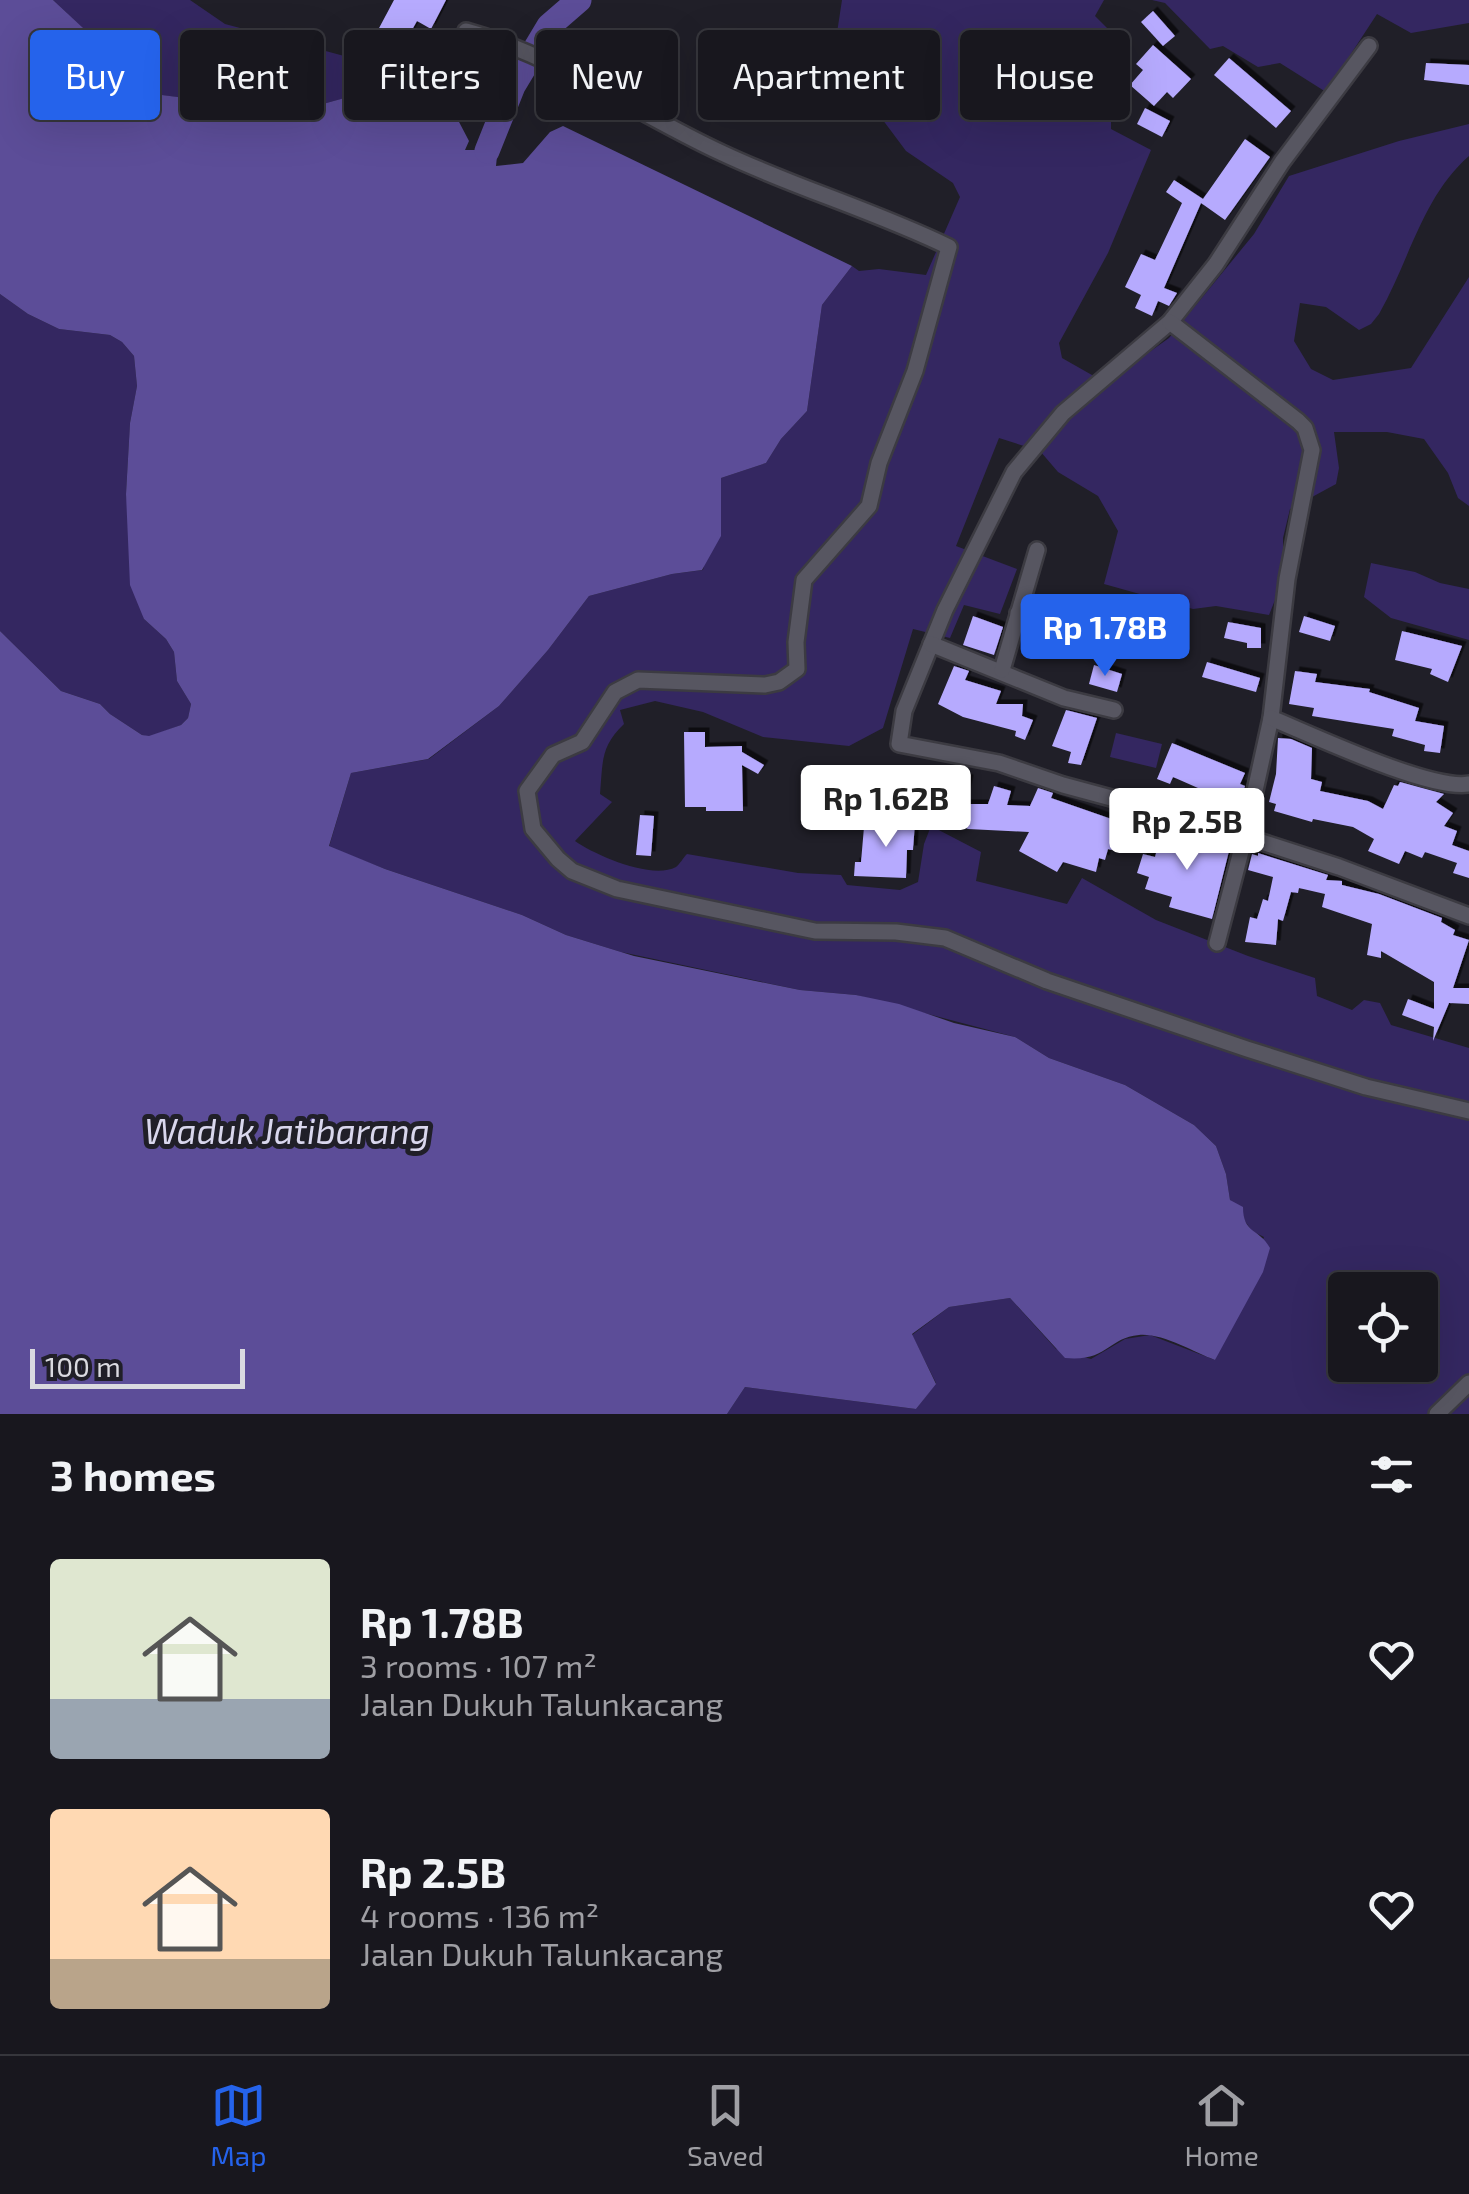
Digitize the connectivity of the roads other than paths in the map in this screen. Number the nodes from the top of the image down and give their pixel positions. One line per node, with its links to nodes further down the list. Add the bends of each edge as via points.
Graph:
1 (1369, 46): 3 (street)
2 (516, 49): 15 (street, via 722,153 949,247 869,506 804,580 797,669 765,685 638,680 615,692 582,742 553,755 527,791 533,829 572,871 617,889 815,930 945,938 1047,981 1247,1049)
3 (1170, 322): 7 (street, via 1064,414 1014,472); 10 (street, via 1298,421 1310,440)
4 (1037, 550): 5 (street)
5 (1018, 613): 6 (street); 8 (street)
6 (1102, 642)
7 (931, 644): 8 (street); 12 (street, via 904,710 899,744 999,763)
8 (1002, 670): 9 (street, via 1064,698)
9 (1114, 710)
10 (1271, 718): 11 (street, via 1383,763 1450,785); 12 (street)
11 (1469, 784)
12 (1245, 836): 13 (street); 14 (street)
13 (1469, 916)
14 (1217, 943)
15 (1469, 1111)
16 (1469, 1384): 17 (street)
17 (1437, 1414)

